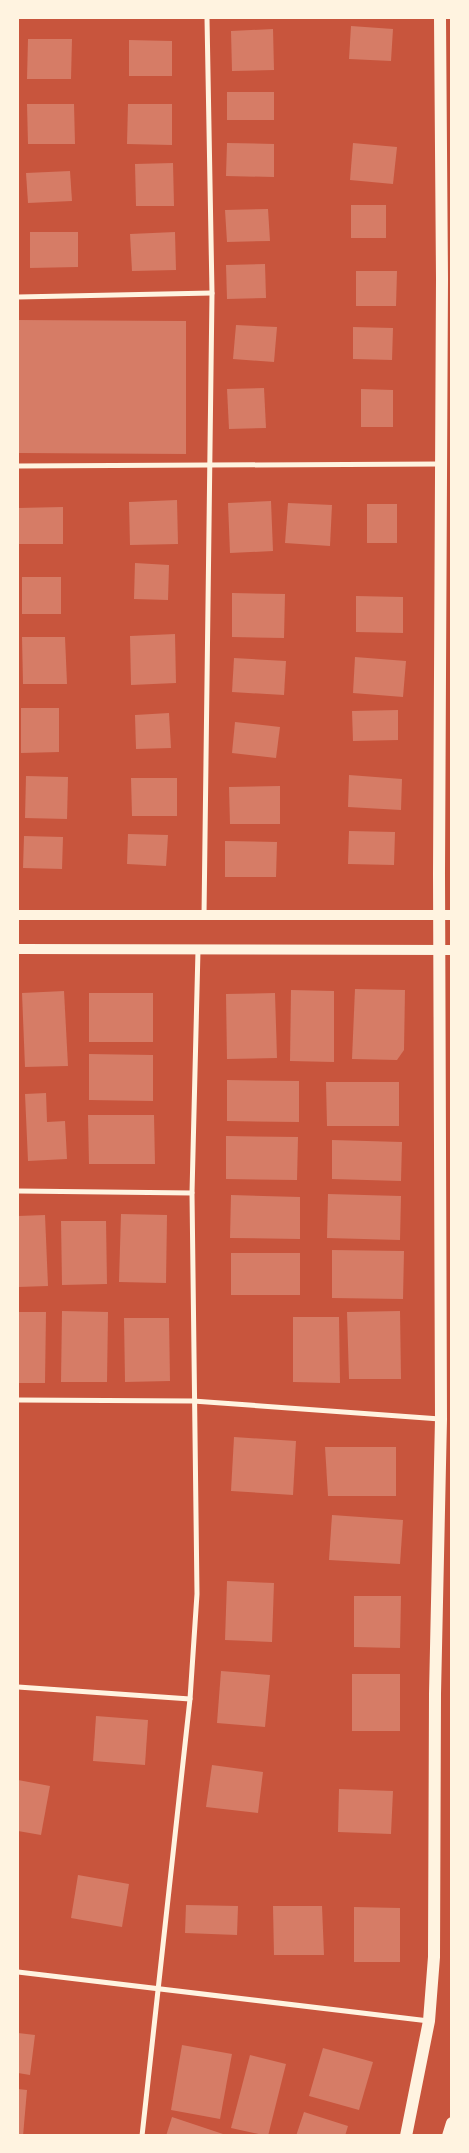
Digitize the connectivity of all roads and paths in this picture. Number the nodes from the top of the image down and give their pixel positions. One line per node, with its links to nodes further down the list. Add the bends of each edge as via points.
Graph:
1 (207, 18): 3 (street)
2 (440, 18): 6 (main road)
3 (212, 294): 4 (street); 5 (street)
4 (18, 297)
5 (209, 464): 6 (street); 7 (street); 10 (street)
6 (440, 464): 9 (main road)
7 (18, 466)
8 (18, 915): 10 (main road)
9 (446, 915): 10 (main road); 13 (main road)
10 (204, 916)
11 (18, 949): 12 (main road)
12 (198, 950): 13 (main road); 15 (street)
13 (446, 950): 18 (main road)
14 (18, 1191): 15 (street)
15 (192, 1193): 17 (street)
16 (18, 1400): 17 (street)
17 (193, 1401): 18 (street); 20 (street, via 197,1594)
18 (441, 1419): 23 (main road, via 434,1957)
19 (18, 1687): 20 (street)
20 (190, 1699): 22 (street)
21 (18, 1972): 22 (street)
22 (159, 1988): 23 (street); 25 (street)
23 (429, 2021): 26 (main road)
24 (452, 2122): 27 (main road)
25 (142, 2136)
26 (406, 2136)
27 (448, 2136)

